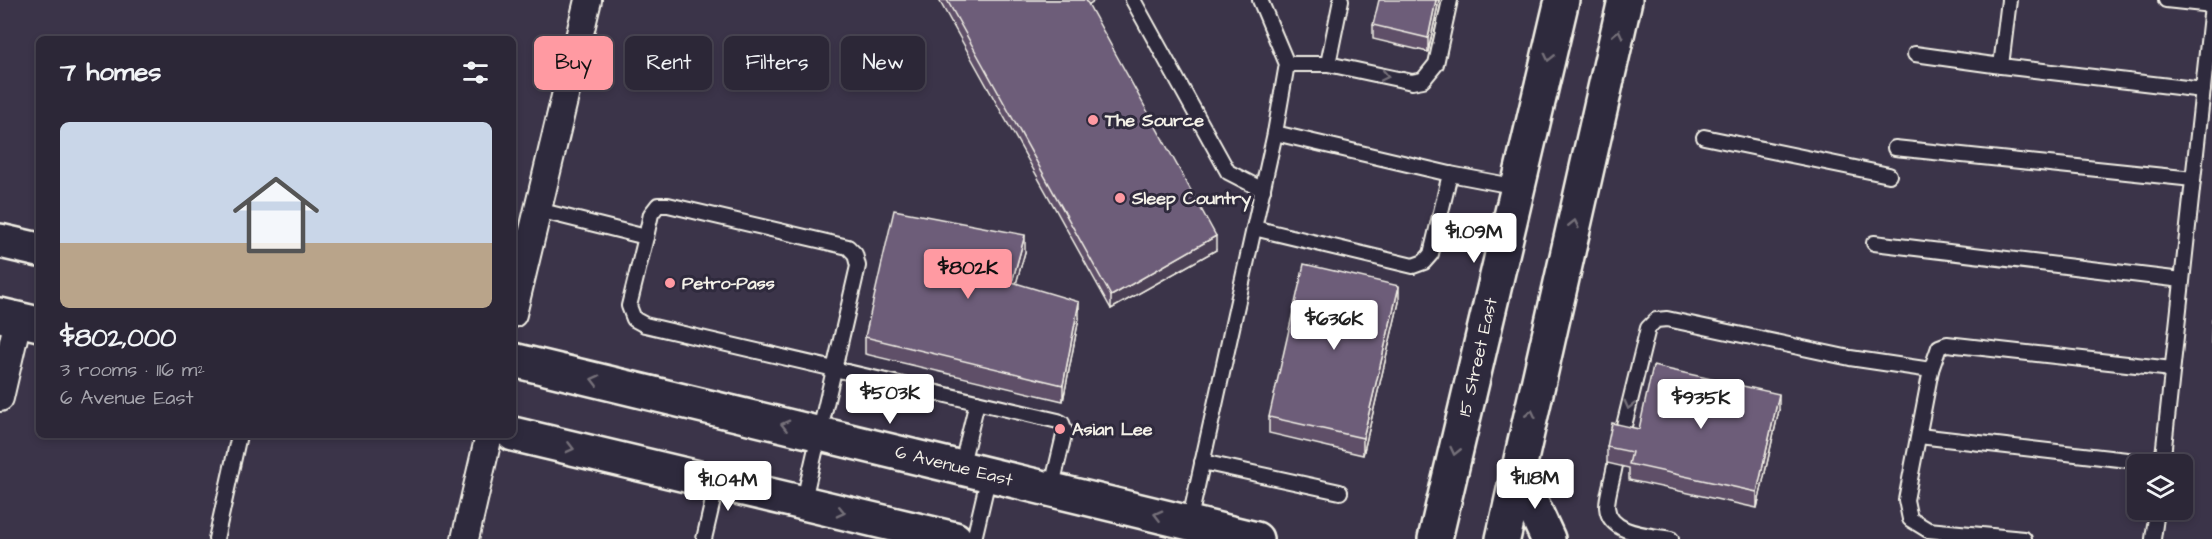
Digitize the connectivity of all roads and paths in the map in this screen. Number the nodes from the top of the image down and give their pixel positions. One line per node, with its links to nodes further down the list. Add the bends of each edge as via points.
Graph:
1 (588, 0): 24 (street)
2 (1133, 0): 23 (lane, via 1228,172)
3 (1260, 0): 12 (lane)
4 (1341, 0): 13 (lane)
5 (1450, 0): 13 (lane, one-way to 5, via 1412,82 1423,80 1436,64)
6 (1562, 0): 22 (main road, 15 Street East, one-way to 22)
7 (1625, 0): 50 (main road, one-way to 7)
8 (2009, 0): 14 (lane)
9 (2166, 0): 10 (lane)
10 (2212, 5): 15 (lane)
11 (1915, 54): 14 (lane)
12 (1287, 64): 13 (lane); 16 (lane)
13 (1328, 64)
14 (2001, 66): 15 (lane)
15 (2203, 90): 21 (lane)
16 (1275, 133): 19 (lane); 23 (lane)
17 (1704, 137): 20 (lane)
18 (1895, 148): 21 (lane)
19 (1450, 174): 22 (lane); 25 (lane, via 1431,254 1413,266)
20 (1888, 175)
21 (2193, 179): 30 (lane)
22 (1518, 188): 63 (main road, 15 Street East, one-way to 63)
23 (1263, 190): 25 (lane)
24 (538, 210): 26 (lane); 31 (street)
25 (1254, 228): 47 (lane)
26 (646, 237): 34 (lane, via 629,306 634,319 645,325); 34 (lane, via 651,214 658,205 668,204 848,248 855,254 858,266)
27 (0, 241): 29 (main road)
28 (1874, 243): 30 (lane)
29 (36, 249)
30 (2182, 280): 35 (lane)
31 (516, 302)
32 (19, 320): 37 (street)
33 (516, 361): 39 (main road, 6 Avenue East, one-way to 33)
34 (835, 368): 38 (lane); 39 (lane)
35 (2172, 369): 36 (lane, via 1947,344 1939,347); 45 (lane)
36 (1931, 370): 41 (lane); 44 (lane, one-way to 44, via 1656,320 1648,328)
37 (0, 398)
38 (977, 402): 49 (lane); 52 (lane, via 1062,423 1065,431)
39 (819, 434): 49 (main road, 6 Avenue East); 54 (lane)
40 (516, 435): 51 (main road, one-way to 51)
41 (1918, 436): 46 (lane); 67 (lane, via 1906,500 1910,519 1928,530)
42 (238, 438): 57 (lane)
43 (488, 438): 58 (street)
44 (1620, 442)
45 (2163, 454)
46 (2127, 460)
47 (1202, 462): 53 (lane); 56 (lane)
48 (1615, 465): 66 (lane, via 1607,507 1610,519 1627,530)
49 (975, 471): 52 (main road, 6 Avenue East); 61 (lane)
50 (1517, 471): 64 (main road); 65 (main road)
51 (717, 483): 54 (main road); 59 (lane)
52 (1051, 490): 56 (main road, 6 Avenue East, one-way to 52)
53 (1340, 492)
54 (803, 504): 60 (main road, one-way to 60)
55 (2156, 520): 68 (lane)
56 (1189, 523): 62 (main road, 6 Avenue East)
57 (216, 539)
58 (465, 539)
59 (704, 539)
60 (954, 539)
61 (974, 539)
62 (1256, 539)
63 (1435, 539)
64 (1503, 539)
65 (1548, 539)
66 (1671, 539)
67 (2024, 539)
68 (2153, 539)

